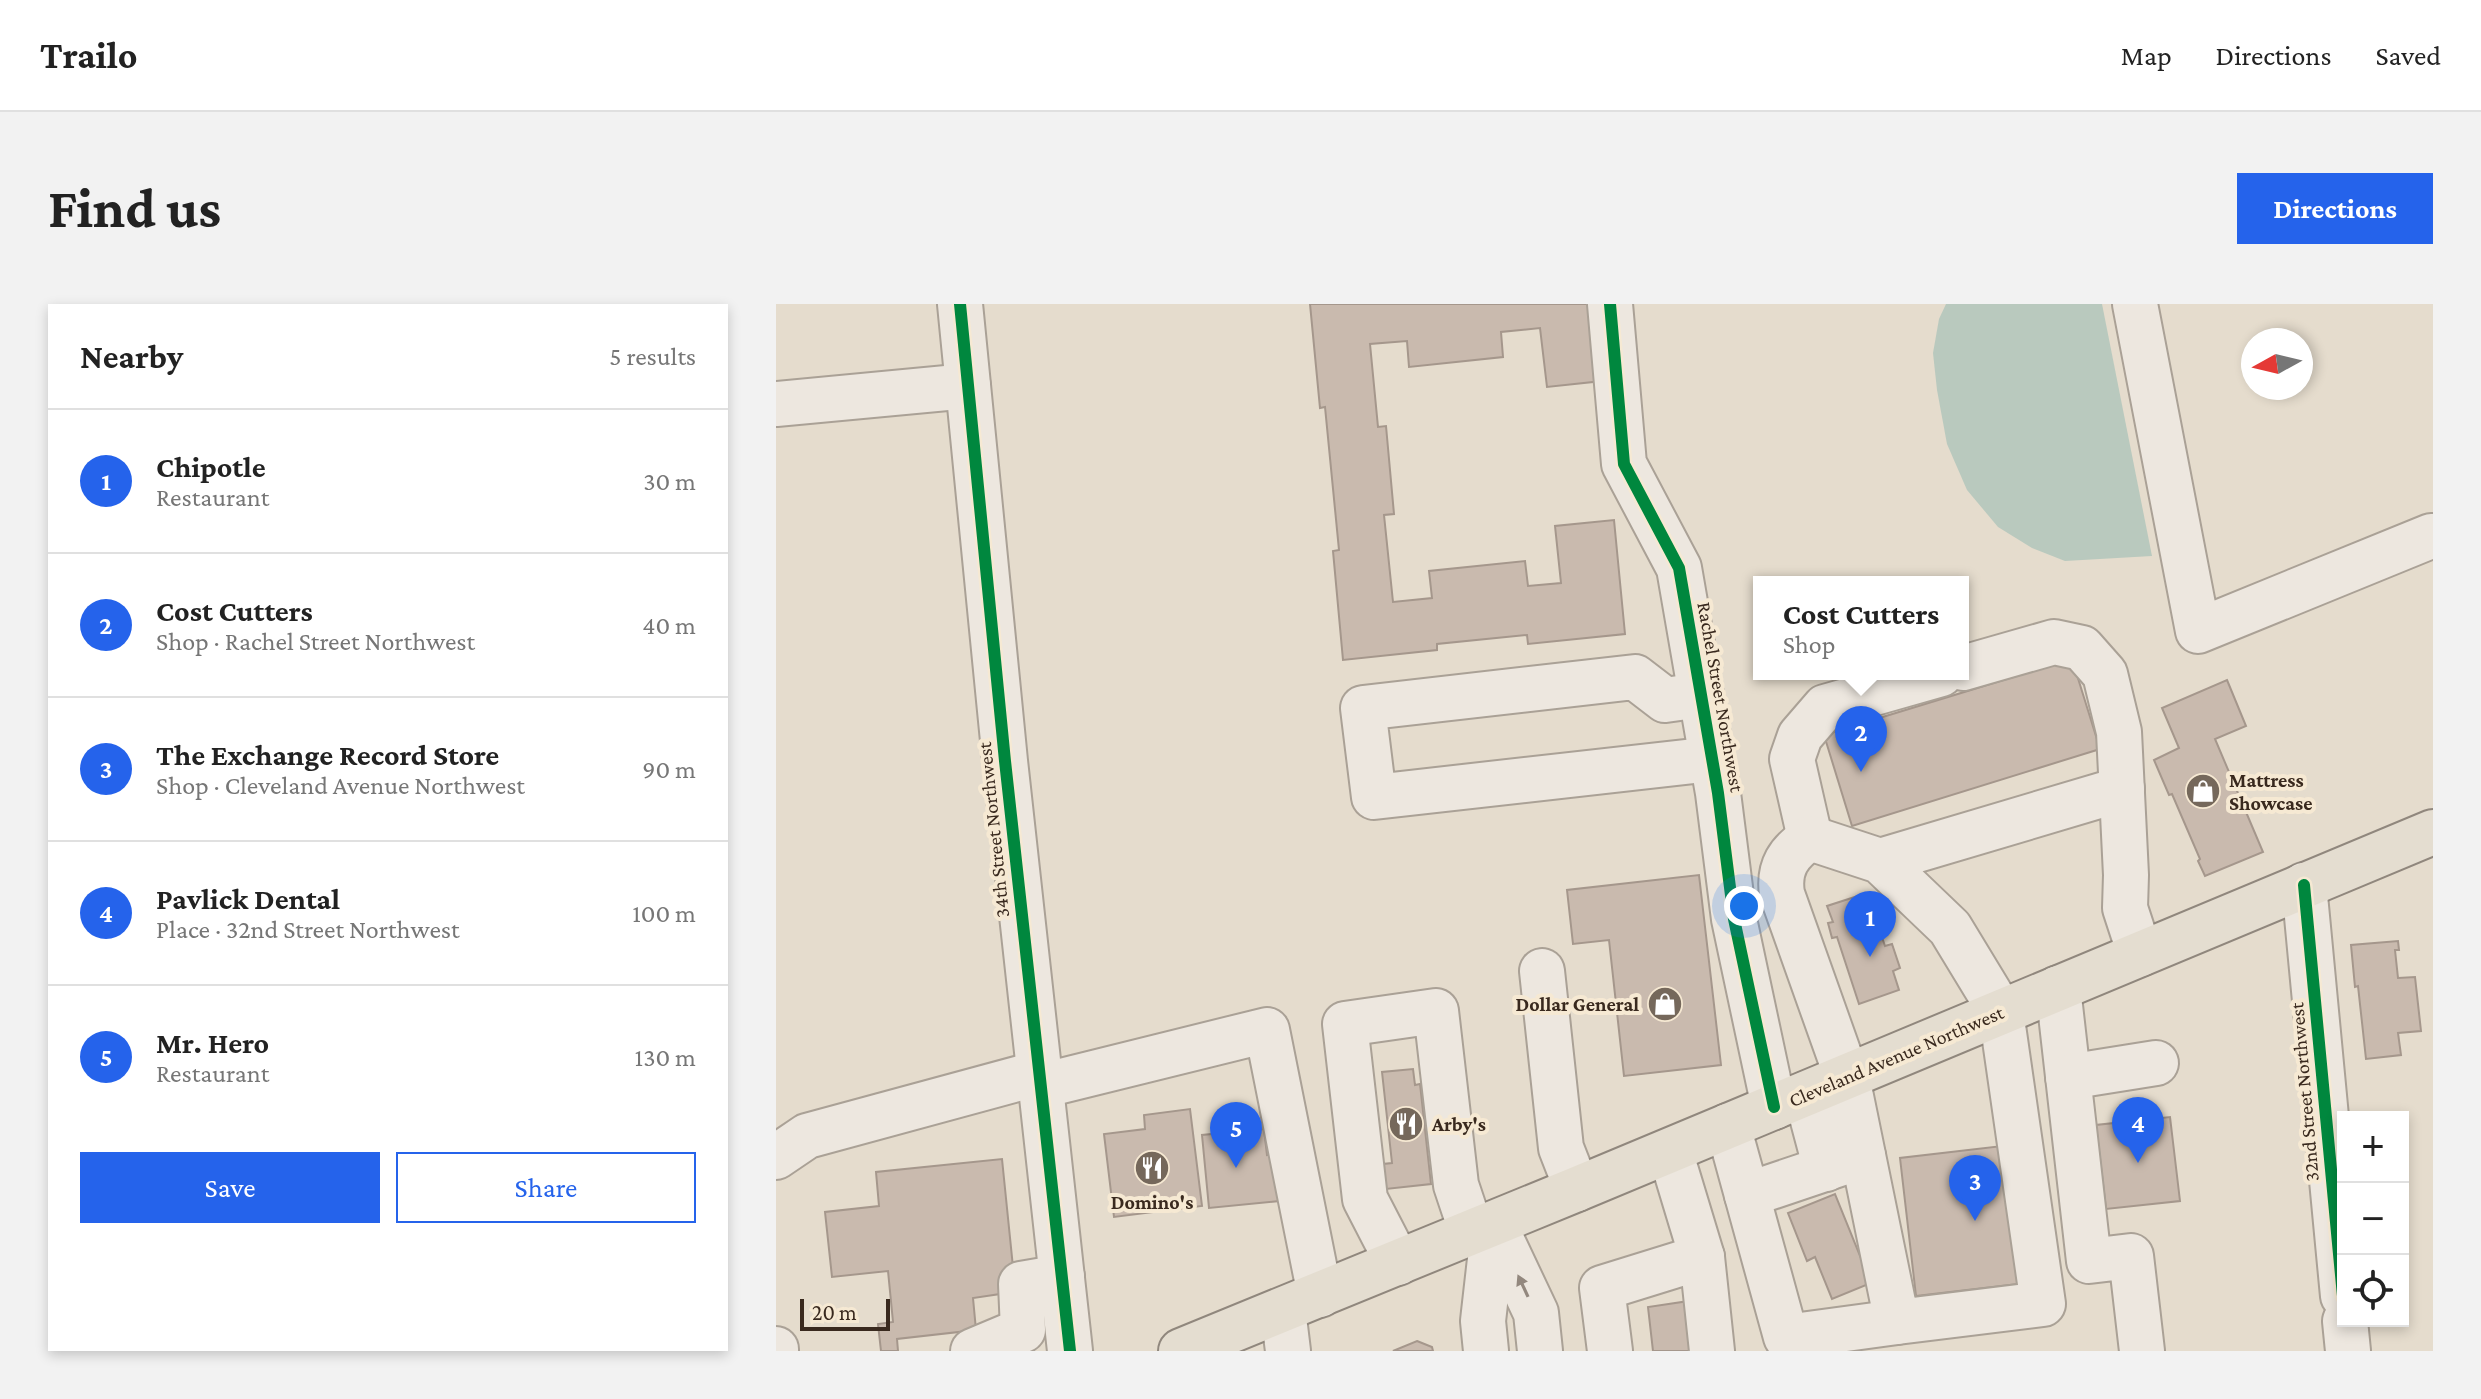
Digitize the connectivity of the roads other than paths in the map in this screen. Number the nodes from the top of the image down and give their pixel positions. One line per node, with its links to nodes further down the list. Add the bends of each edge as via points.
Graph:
1 (960, 304): 4 (street, 34th Street Northwest)
2 (1610, 304): 9 (street, Rachel Street Northwest, via 1624,464 1679,568)
3 (2135, 304): 6 (street, via 2198,631)
4 (968, 386): 5 (street); 24 (street, 34th Street Northwest)
5 (776, 404)
6 (2432, 546)
7 (1969, 666): 11 (street, via 2054,642 2082,648 2105,674 2119,732)
8 (1920, 680): 13 (street, via 1825,707 1800,736 1792,759)
9 (1701, 695): 10 (street, Rachel Street Northwest); 10 (street, via 1665,700 1635,677 1363,708 1374,797)
10 (1712, 759): 25 (street, Rachel Street Northwest, via 1734,919)
11 (2122, 789): 14 (street); 16 (street, via 2125,908)
12 (2433, 832): 15 (main road, Cleveland Avenue Northwest)
13 (1810, 838): 14 (street); 19 (street, via 1789,855 1780,883)
14 (1895, 875): 19 (street, via 1825,851 1809,851 1799,858 1793,884 1812,910 1826,952); 20 (street, via 1950,928)
15 (2304, 885): 16 (main road, Cleveland Avenue Northwest); 33 (street, 32nd Street Northwest)
16 (2140, 954): 18 (main road, Cleveland Avenue Northwest)
17 (1542, 971): 30 (street, via 1561,1148)
18 (2058, 988): 20 (main road, Cleveland Avenue Northwest); 23 (street)
19 (1817, 992): 22 (street)
20 (2001, 1012): 22 (main road, Cleveland Avenue Northwest); 38 (street, via 2043,1304)
21 (2156, 1063): 23 (street)
22 (1847, 1077): 25 (main road, Cleveland Avenue Northwest); 29 (street)
23 (2068, 1077): 49 (street, via 2089,1261 2131,1256)
24 (1040, 1079): 28 (street, via 807,1136); 36 (street, 34th Street Northwest); 37 (street, via 1267,1030)
25 (1790, 1100): 26 (main road, Cleveland Avenue Northwest); 29 (street, Rachel Street Northwest)
26 (1728, 1126): 27 (main road, Cleveland Avenue Northwest); 31 (street)
27 (1670, 1151): 30 (main road, Cleveland Avenue Northwest); 35 (street)
28 (776, 1157)
29 (1844, 1163): 31 (street); 38 (street)
30 (1577, 1189): 32 (main road, Cleveland Avenue Northwest)
31 (1747, 1195): 38 (street, via 1786,1337)
32 (1483, 1228): 34 (main road, Cleveland Avenue Northwest); 34 (street, via 1456,1185 1436,1011 1345,1024 1365,1199); 43 (street); 44 (street, one-way to 32, via 1536,1313)
33 (2339, 1255)
34 (1398, 1263): 37 (main road, Cleveland Avenue Northwest)
35 (1686, 1263): 45 (street, via 1602,1288); 46 (street, via 1637,1288 1628,1300); 47 (street); 48 (street, via 1719,1278)
36 (1062, 1277): 40 (street, via 1021,1284 1023,1330); 41 (street, 34th Street Northwest)
37 (1297, 1318): 42 (main road, Cleveland Avenue Northwest)
38 (1897, 1322)
39 (2346, 1327): 50 (street)
40 (973, 1351)
41 (1070, 1351)
42 (1181, 1351)
43 (1486, 1351)
44 (1540, 1351)
45 (1610, 1351)
46 (1633, 1351)
47 (1712, 1351)
48 (1728, 1351)
49 (2142, 1351)
50 (2348, 1351)

